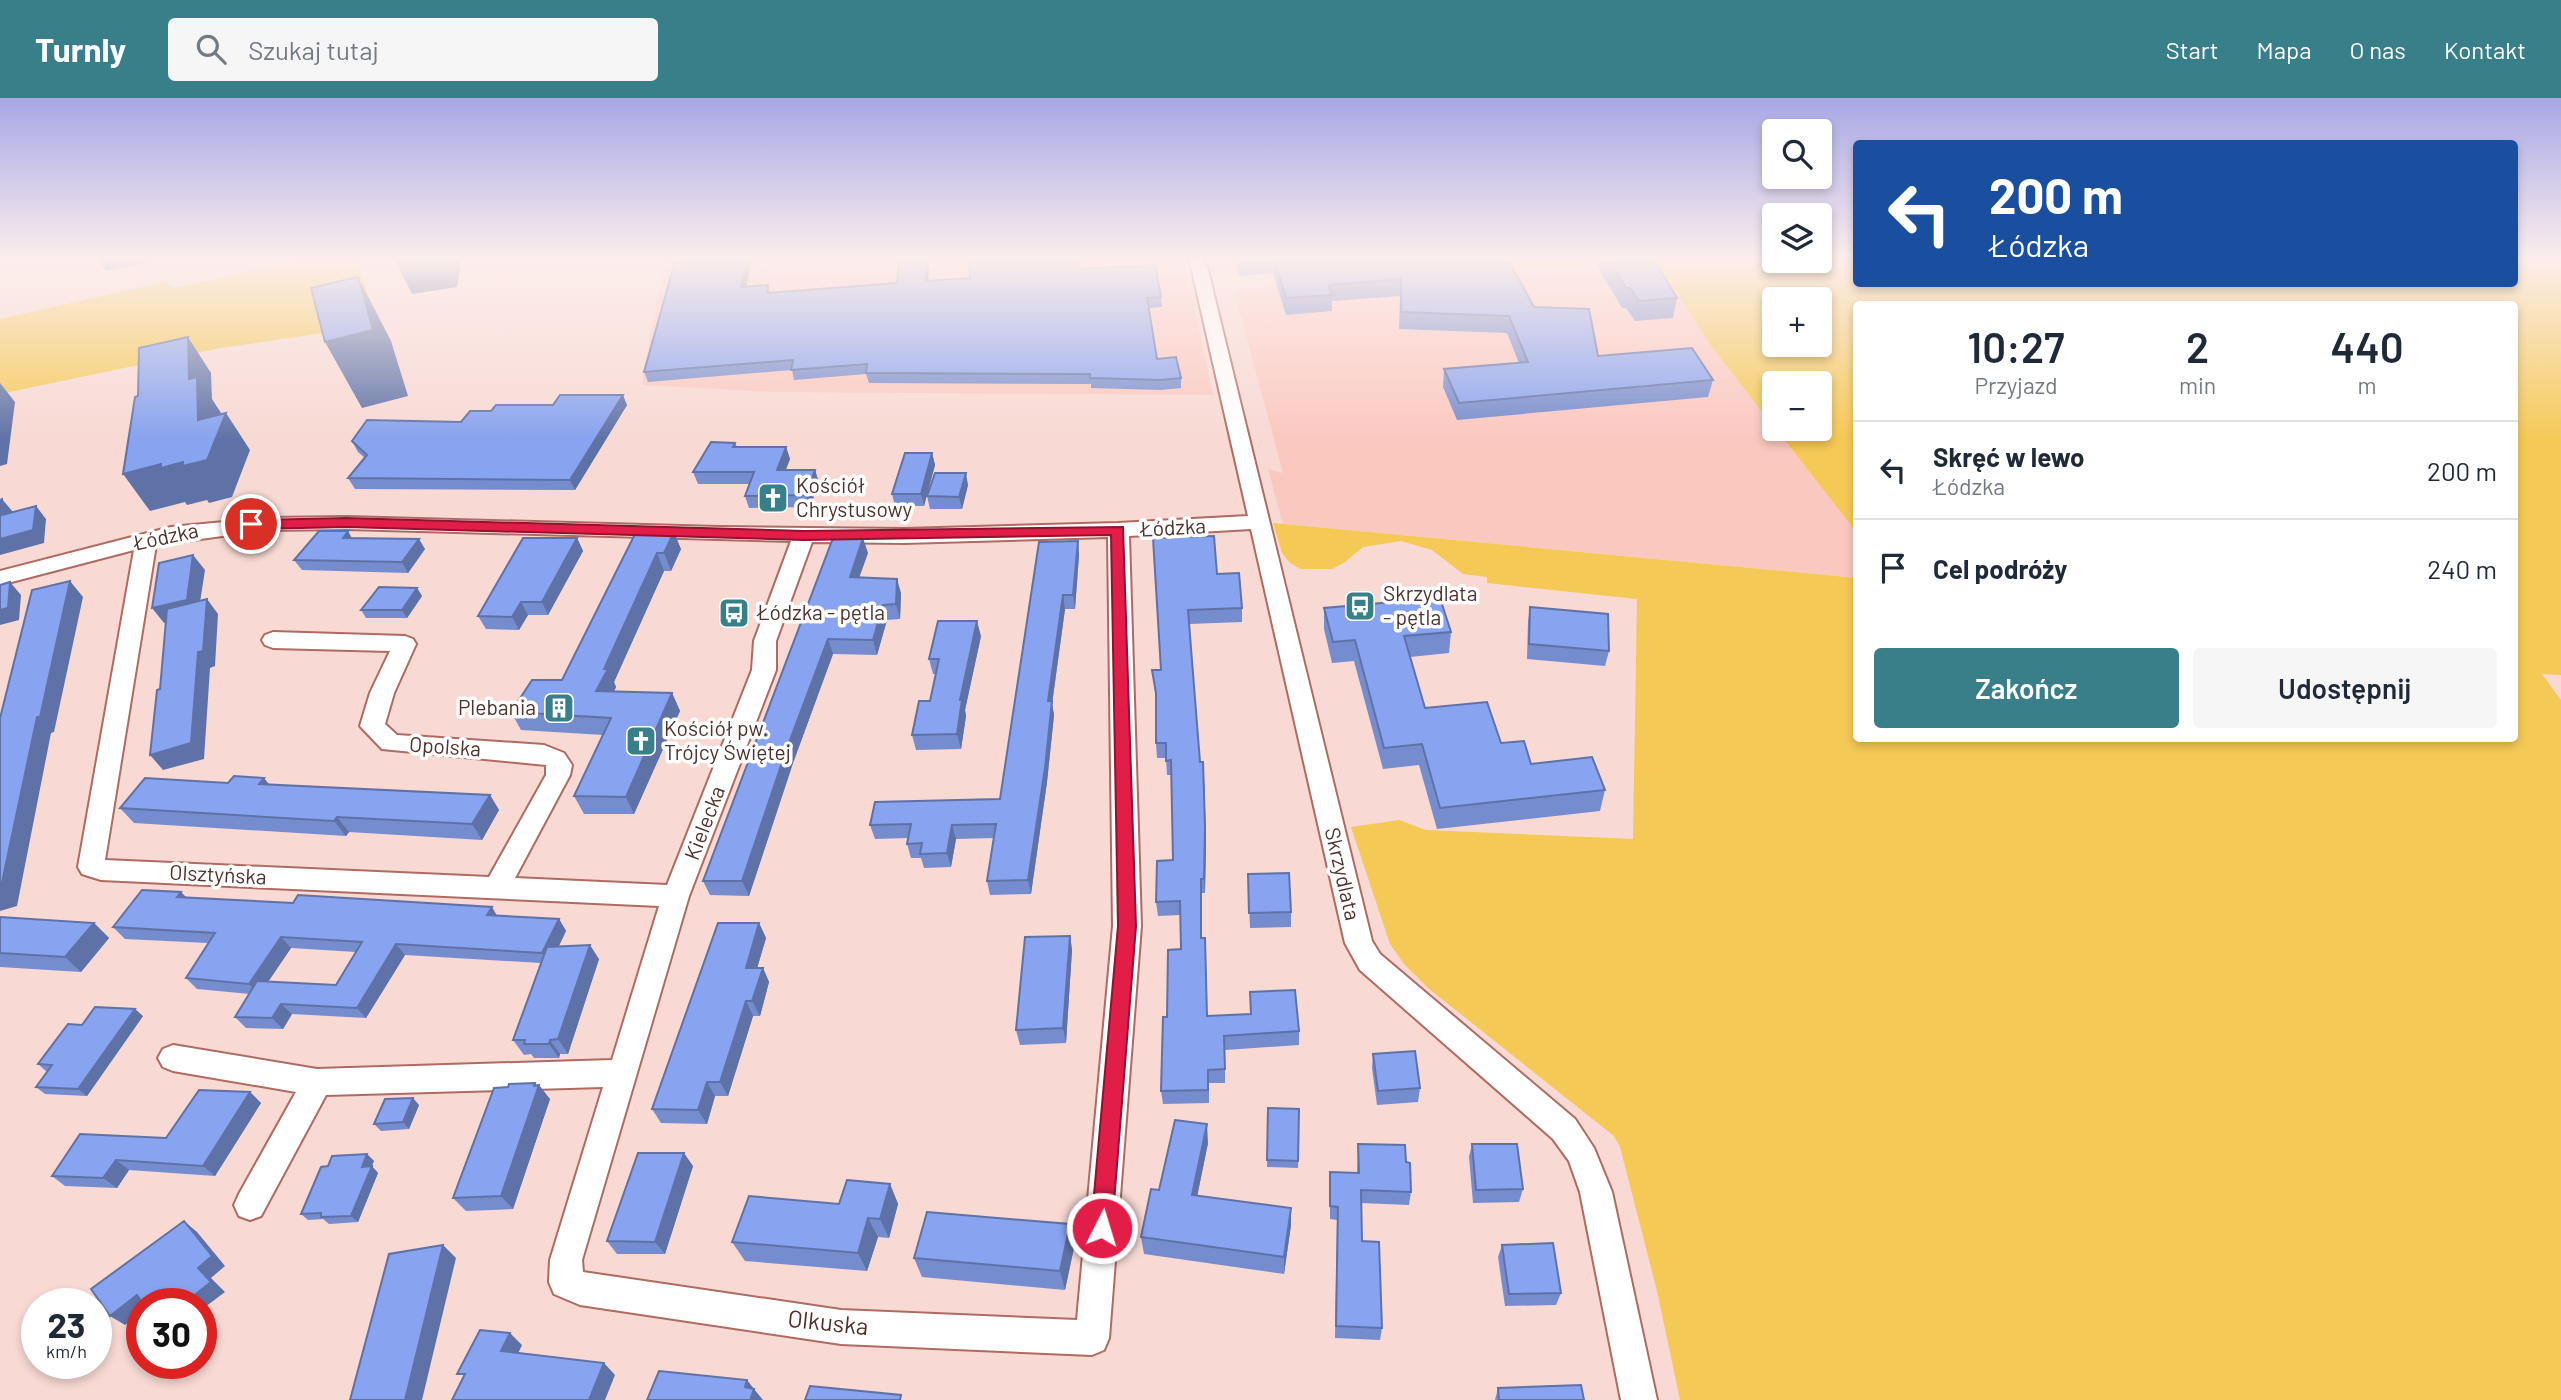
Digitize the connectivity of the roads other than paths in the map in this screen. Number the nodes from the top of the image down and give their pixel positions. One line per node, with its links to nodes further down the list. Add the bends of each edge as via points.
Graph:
1 (1211, 319): 2 (street, Skrzydlata)
2 (1260, 522): 3 (street, Łódzka); 15 (street, Skrzydlata, via 1359,943 1370,962 1577,1143 1596,1192)
3 (1118, 530): 4 (street, Łódzka); 14 (street, Olkuska, via 1127,926 1093,1338 841,1328 580,1288)
4 (804, 536): 5 (street, Łódzka, via 347,523 235,526); 9 (street, Kielecka, via 765,641 764,670)
5 (146, 540): 6 (street, Łódzka); 8 (street, Olsztyńska, via 91,867)
6 (0, 578)
7 (273, 640): 8 (street, Opolska, via 405,644 372,726 391,743 544,754 555,759 560,765 558,775)
8 (496, 888): 9 (street, Olsztyńska)
9 (676, 896): 11 (street, Kielecka)
10 (173, 1058): 12 (street)
11 (623, 1073): 12 (street); 14 (street, Kielecka, via 566,1260)
12 (317, 1082): 13 (street)
13 (250, 1205)
14 (566, 1282)
15 (1639, 1400)

